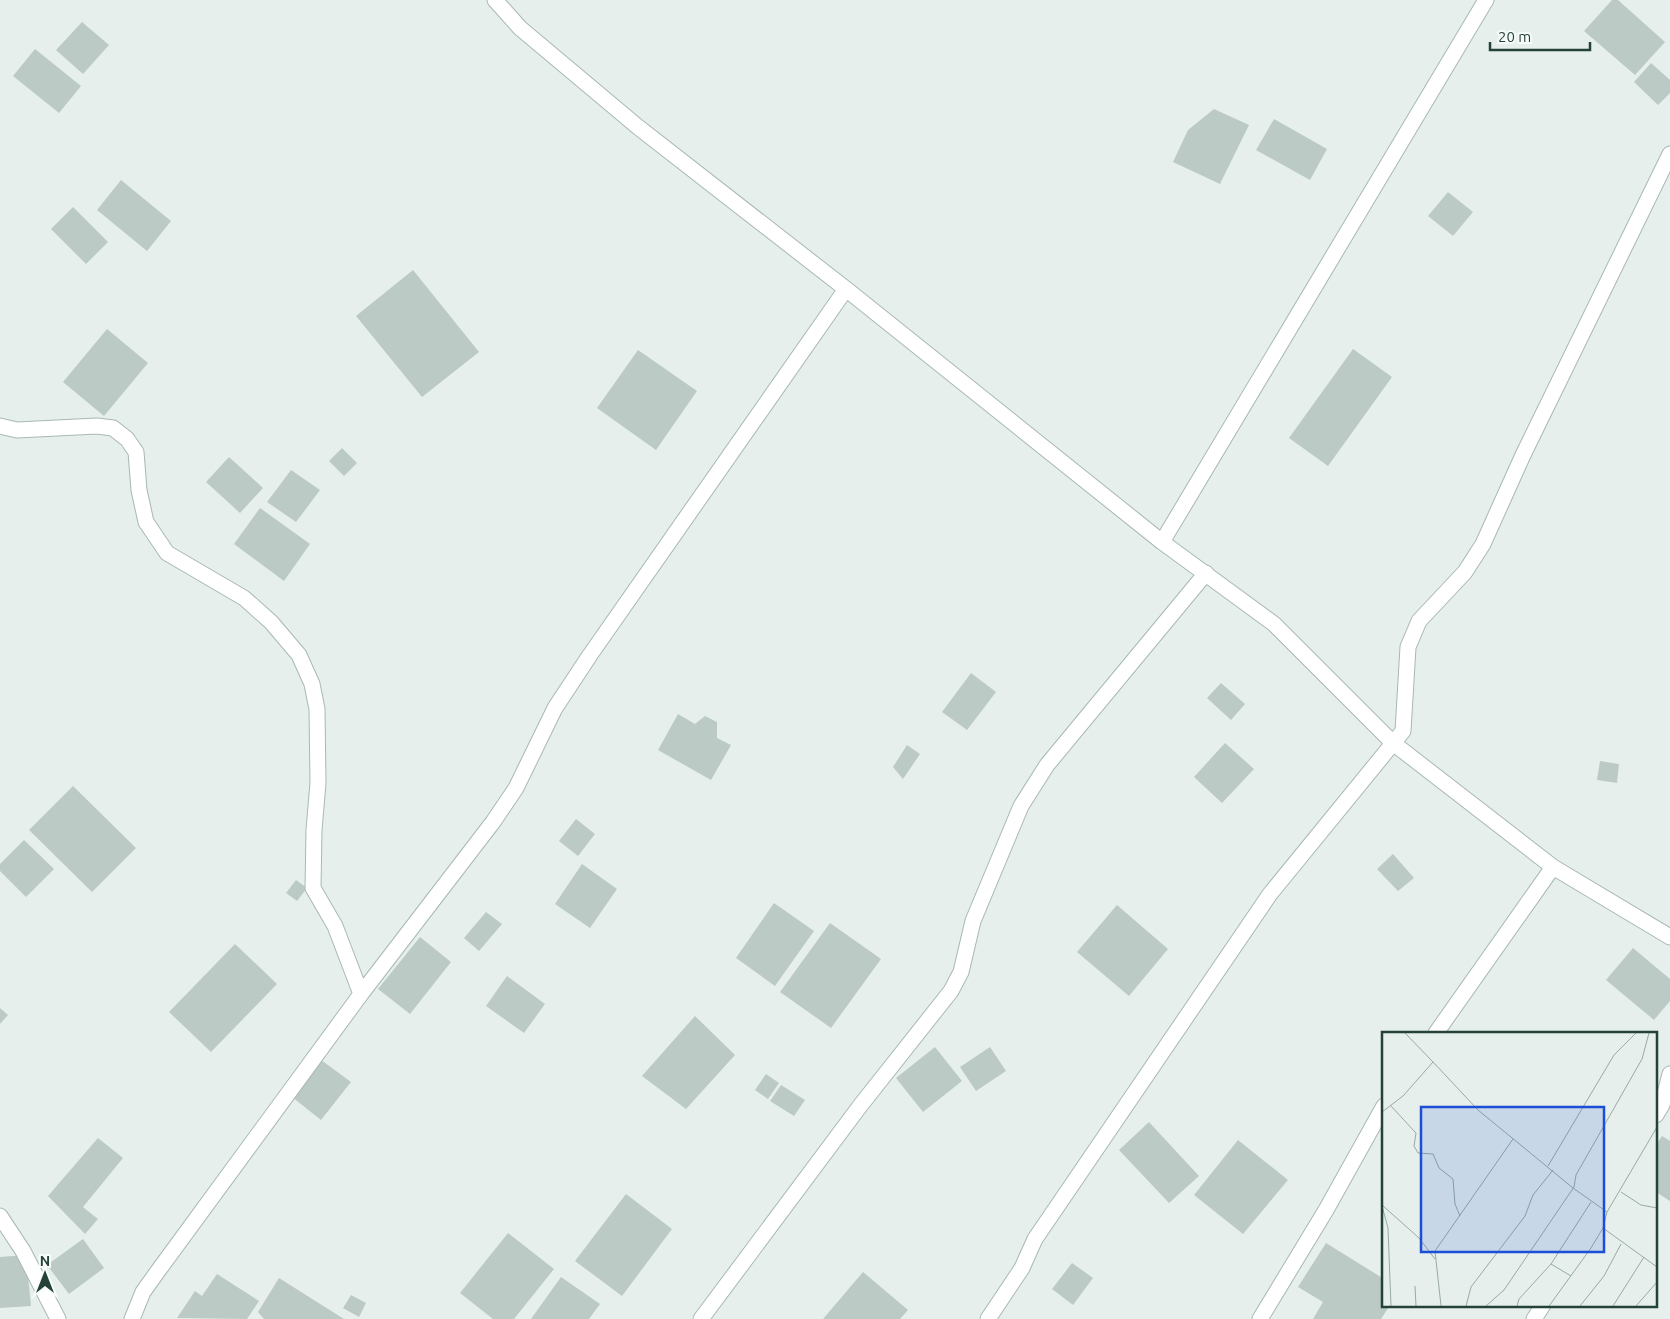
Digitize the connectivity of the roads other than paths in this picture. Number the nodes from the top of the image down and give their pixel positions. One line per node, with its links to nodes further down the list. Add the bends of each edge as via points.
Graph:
1 (495, 0): 4 (street, via 520,28 638,127)
2 (1486, 0): 6 (street)
3 (1670, 154): 8 (street, via 1523,454 1483,544 1465,572 1419,620 1408,647 1402,731)
4 (846, 289): 6 (street); 11 (street, via 555,708 516,788 493,822)
5 (0, 426): 11 (street, via 17,430 113,428 136,452 146,522 167,553 244,598 271,622 299,656 312,684 317,709 318,783 313,888 335,926)
6 (1162, 542): 7 (street)
7 (1206, 573): 8 (street, via 1274,624); 20 (street, via 1047,765 1021,806 996,862 973,921 961,972 951,991 860,1106)
8 (1393, 743): 9 (street); 21 (street, via 1270,894 1035,1239 1022,1268)
9 (1553, 867): 10 (street); 12 (street)
10 (1670, 936)
11 (361, 994): 19 (street, via 158,1270 143,1292)
12 (1437, 1032)
13 (1670, 1074): 15 (street)
14 (1382, 1110): 22 (street)
15 (1663, 1111)
16 (0, 1216): 18 (street, via 23,1251)
17 (1543, 1306): 23 (street)
18 (58, 1319)
19 (132, 1319)
20 (701, 1319)
21 (988, 1319)
22 (1260, 1319)
23 (1534, 1319)

